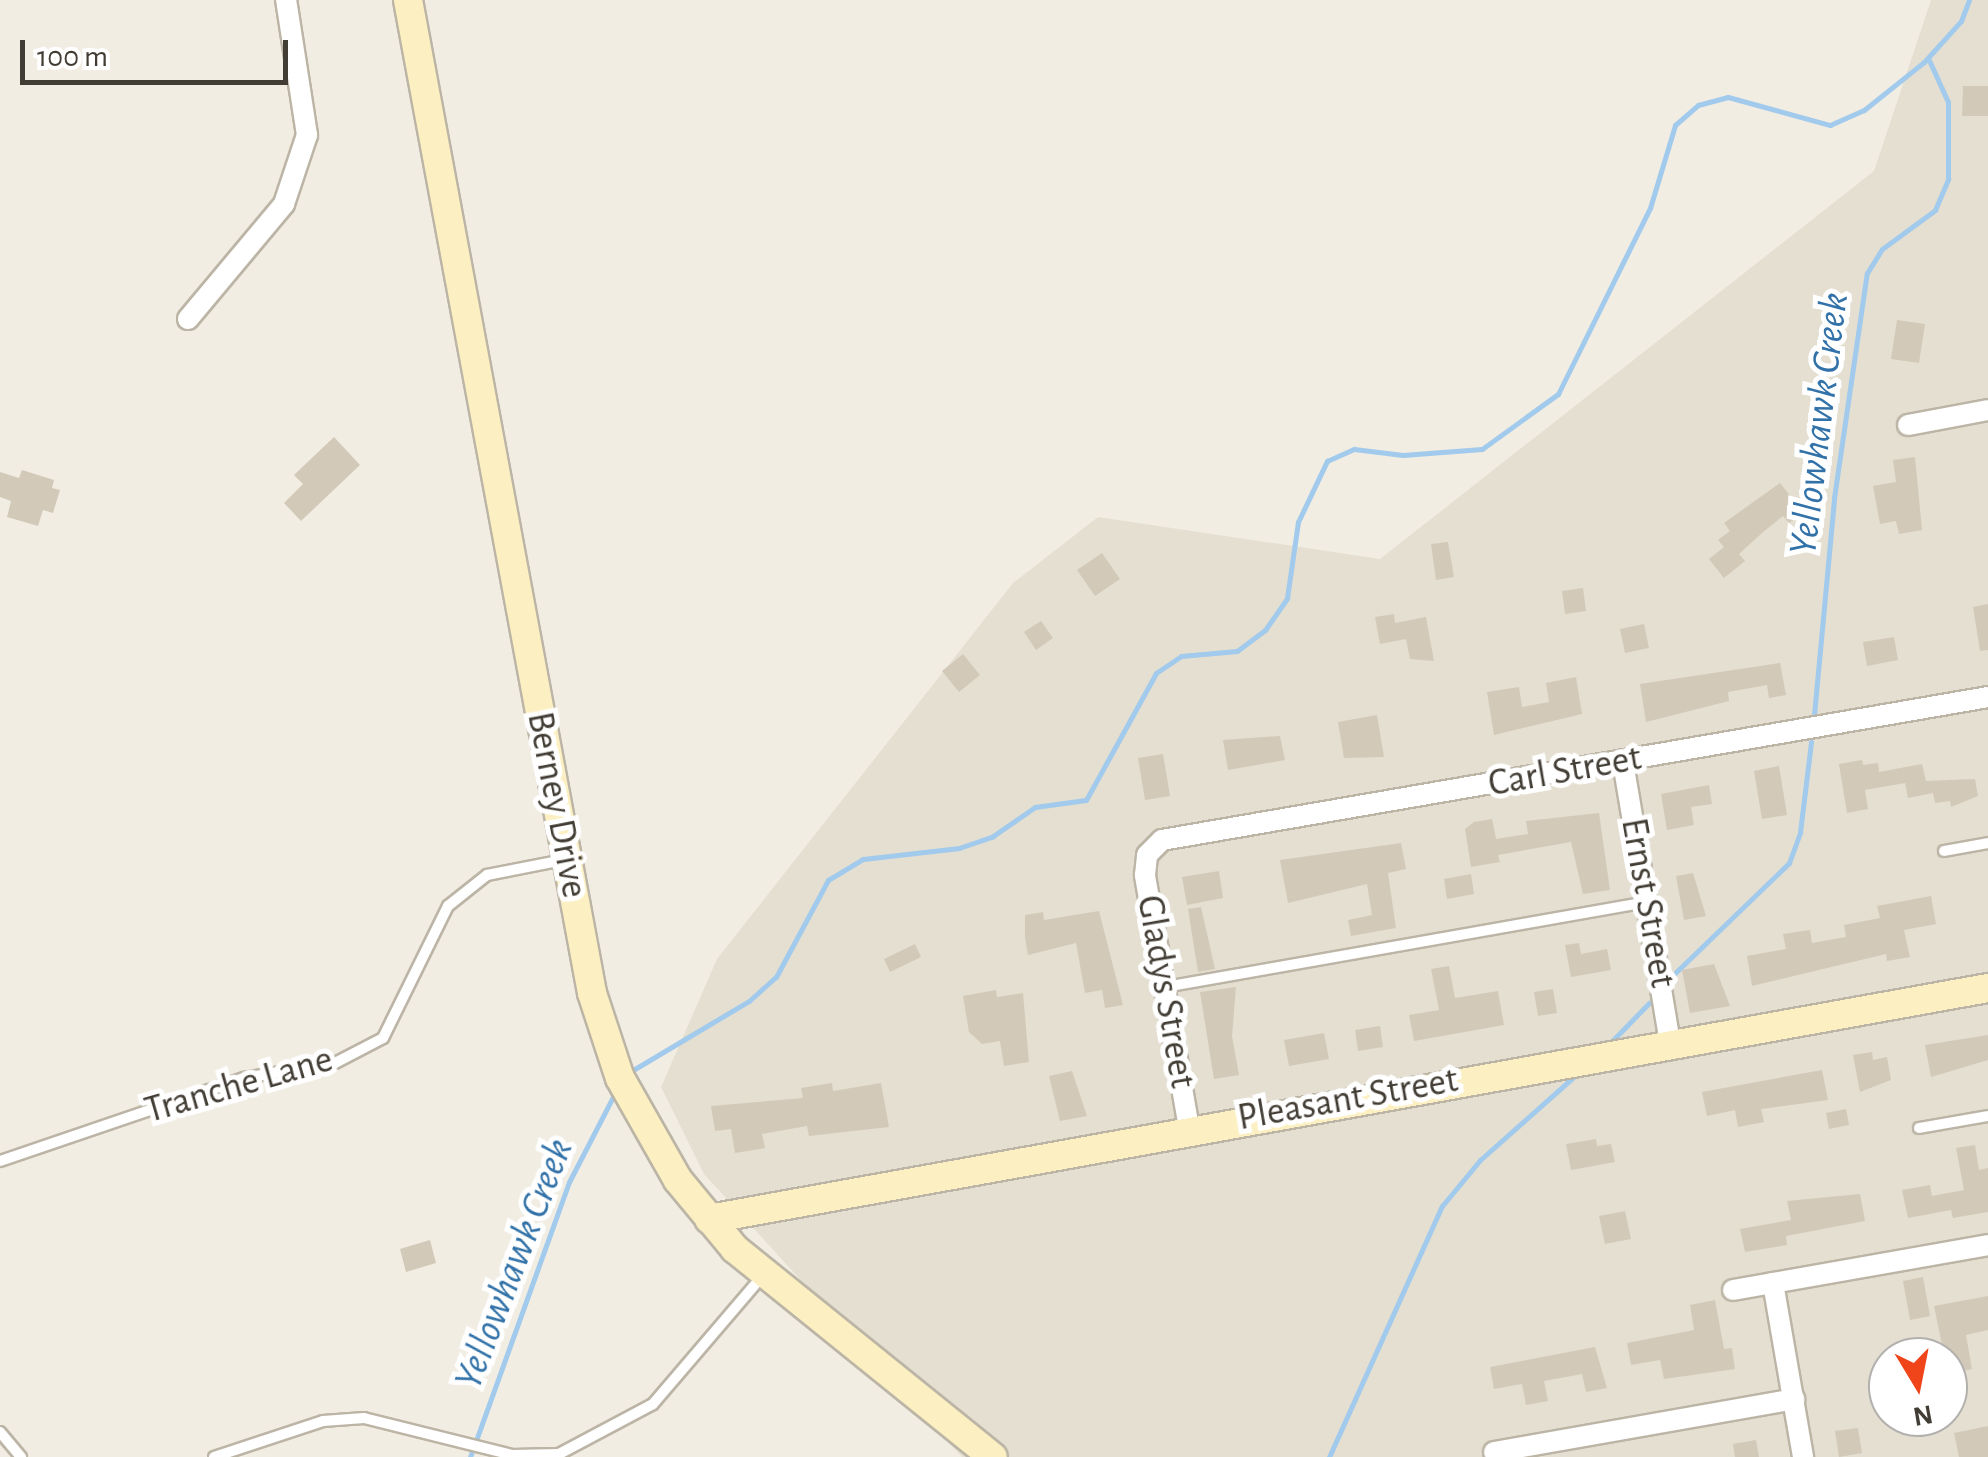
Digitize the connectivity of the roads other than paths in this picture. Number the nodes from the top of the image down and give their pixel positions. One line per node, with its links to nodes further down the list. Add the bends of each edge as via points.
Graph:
1 (286, 0): 3 (street, via 307,135 284,204)
2 (408, 0): 11 (street, Berney Drive)
3 (188, 318)
4 (1988, 410): 5 (street)
5 (1908, 425)
6 (1988, 697): 7 (street, Carl Street)
7 (1623, 762): 10 (street, Carl Street, via 1162,840); 12 (street, Ernst Street)
8 (1988, 843): 9 (lane)
9 (1944, 851)
10 (1147, 855): 13 (street, Gladys Street)
11 (566, 860): 19 (lane, Tranche Lane, via 487,875 448,906 383,1038 335,1063 244,1078); 20 (street, Berney Drive, via 592,992 620,1078 652,1139)
12 (1646, 902): 13 (lane); 15 (street, Ernst Street)
13 (1164, 988): 17 (street, Gladys Street)
14 (1988, 988): 15 (street, Pleasant Street)
15 (1670, 1044): 17 (street, Pleasant Street)
16 (1988, 1116): 18 (lane)
17 (1189, 1128): 20 (street, Pleasant Street)
18 (1918, 1128)
19 (0, 1161)
20 (709, 1219): 22 (street, Berney Drive)
21 (1988, 1244): 23 (street)
22 (763, 1275): 29 (lane, via 652,1404 558,1454 498,1450 364,1418 324,1422); 30 (street, Berney Drive)
23 (1773, 1283): 24 (street); 25 (street)
24 (1733, 1290)
25 (1794, 1400): 27 (street); 31 (street)
26 (0, 1432): 28 (lane)
27 (1494, 1452)
28 (21, 1457)
29 (214, 1457)
30 (993, 1457)
31 (1804, 1457)

